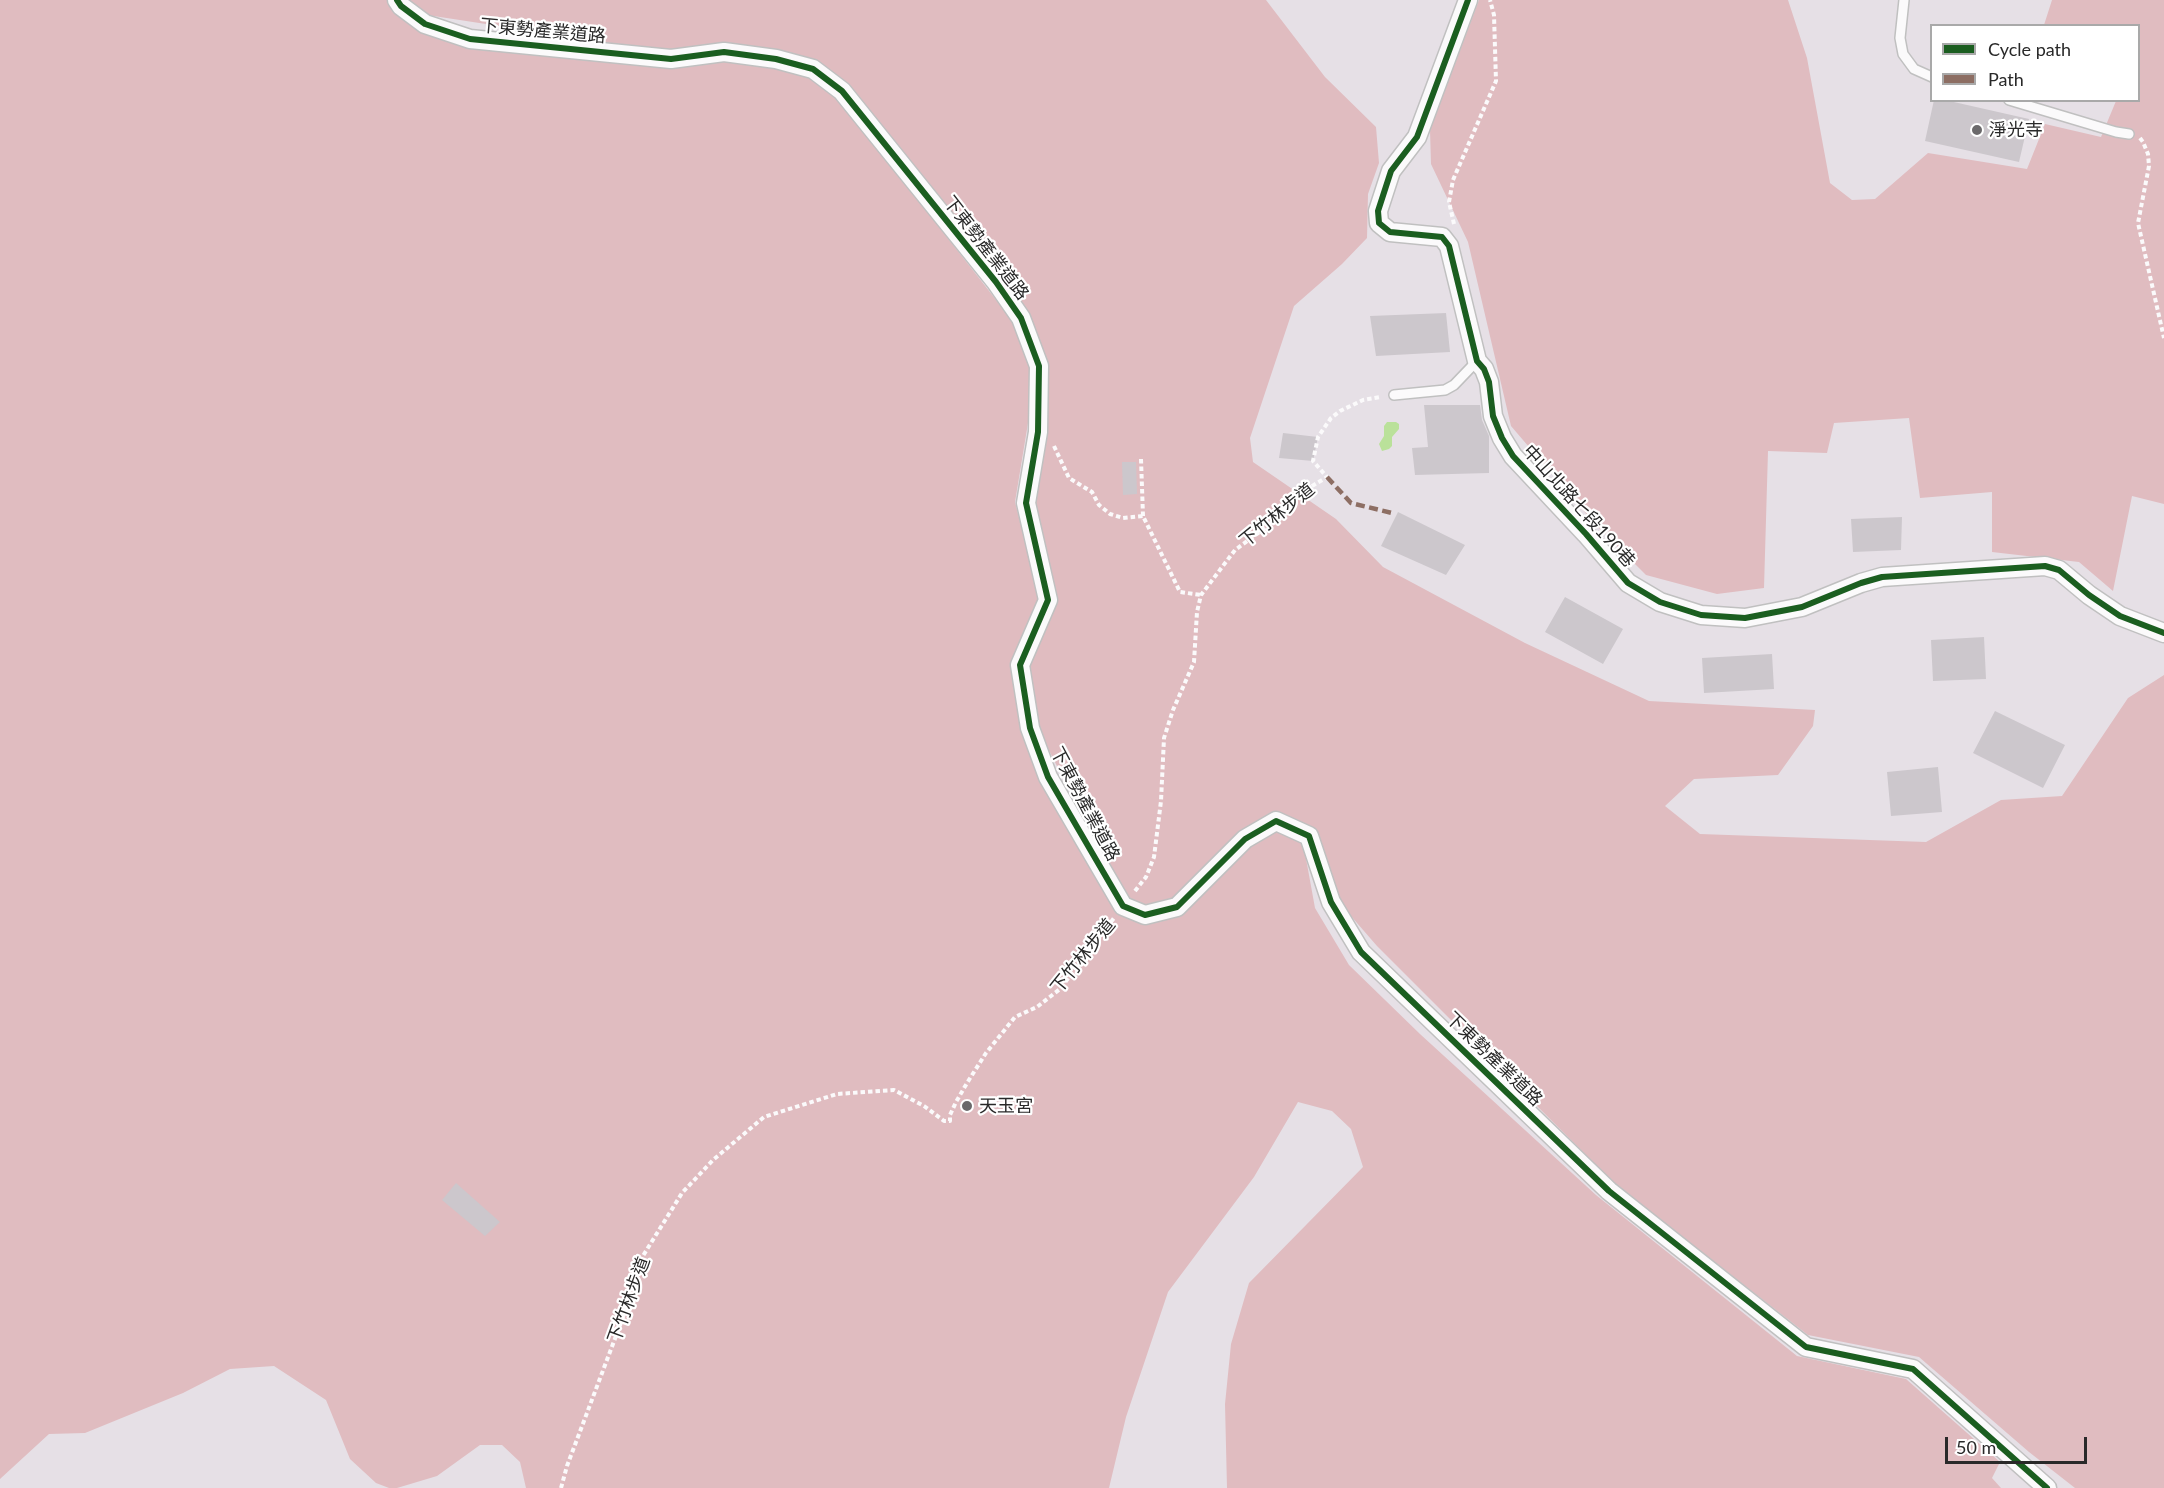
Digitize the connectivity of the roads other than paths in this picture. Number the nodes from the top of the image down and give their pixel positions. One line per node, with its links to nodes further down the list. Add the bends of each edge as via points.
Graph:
1 (397, 0): 10 (street, 下東勢產業道路, via 425,24 470,39 671,59 724,52 776,59 813,69 842,92 996,282 1021,318 1039,366 1038,432 1026,503 1048,600 1020,664 1030,728 1048,777 1123,906 1145,915 1177,907 1245,839 1276,821 1309,836 1331,902 1361,952 1609,1191 1806,1347 1913,1369)
2 (1468, 0): 7 (street, 中山北路七段190巷, via 1417,137 1391,171 1378,211 1379,223 1390,232 1442,237 1449,246)
3 (1904, 0): 4 (lane, via 1902,54 1914,69)
4 (1930, 76)
5 (2016, 102): 6 (lane)
6 (2129, 134)
7 (1477, 361): 8 (lane, via 1446,390); 9 (street, 中山北路七段190巷, via 1489,382 1493,416 1513,456 1628,583 1660,602 1701,615 1745,618 1802,607 1882,577 2045,566 2059,570 2120,616)
8 (1394, 395)
9 (2164, 633)
10 (2047, 1488)

